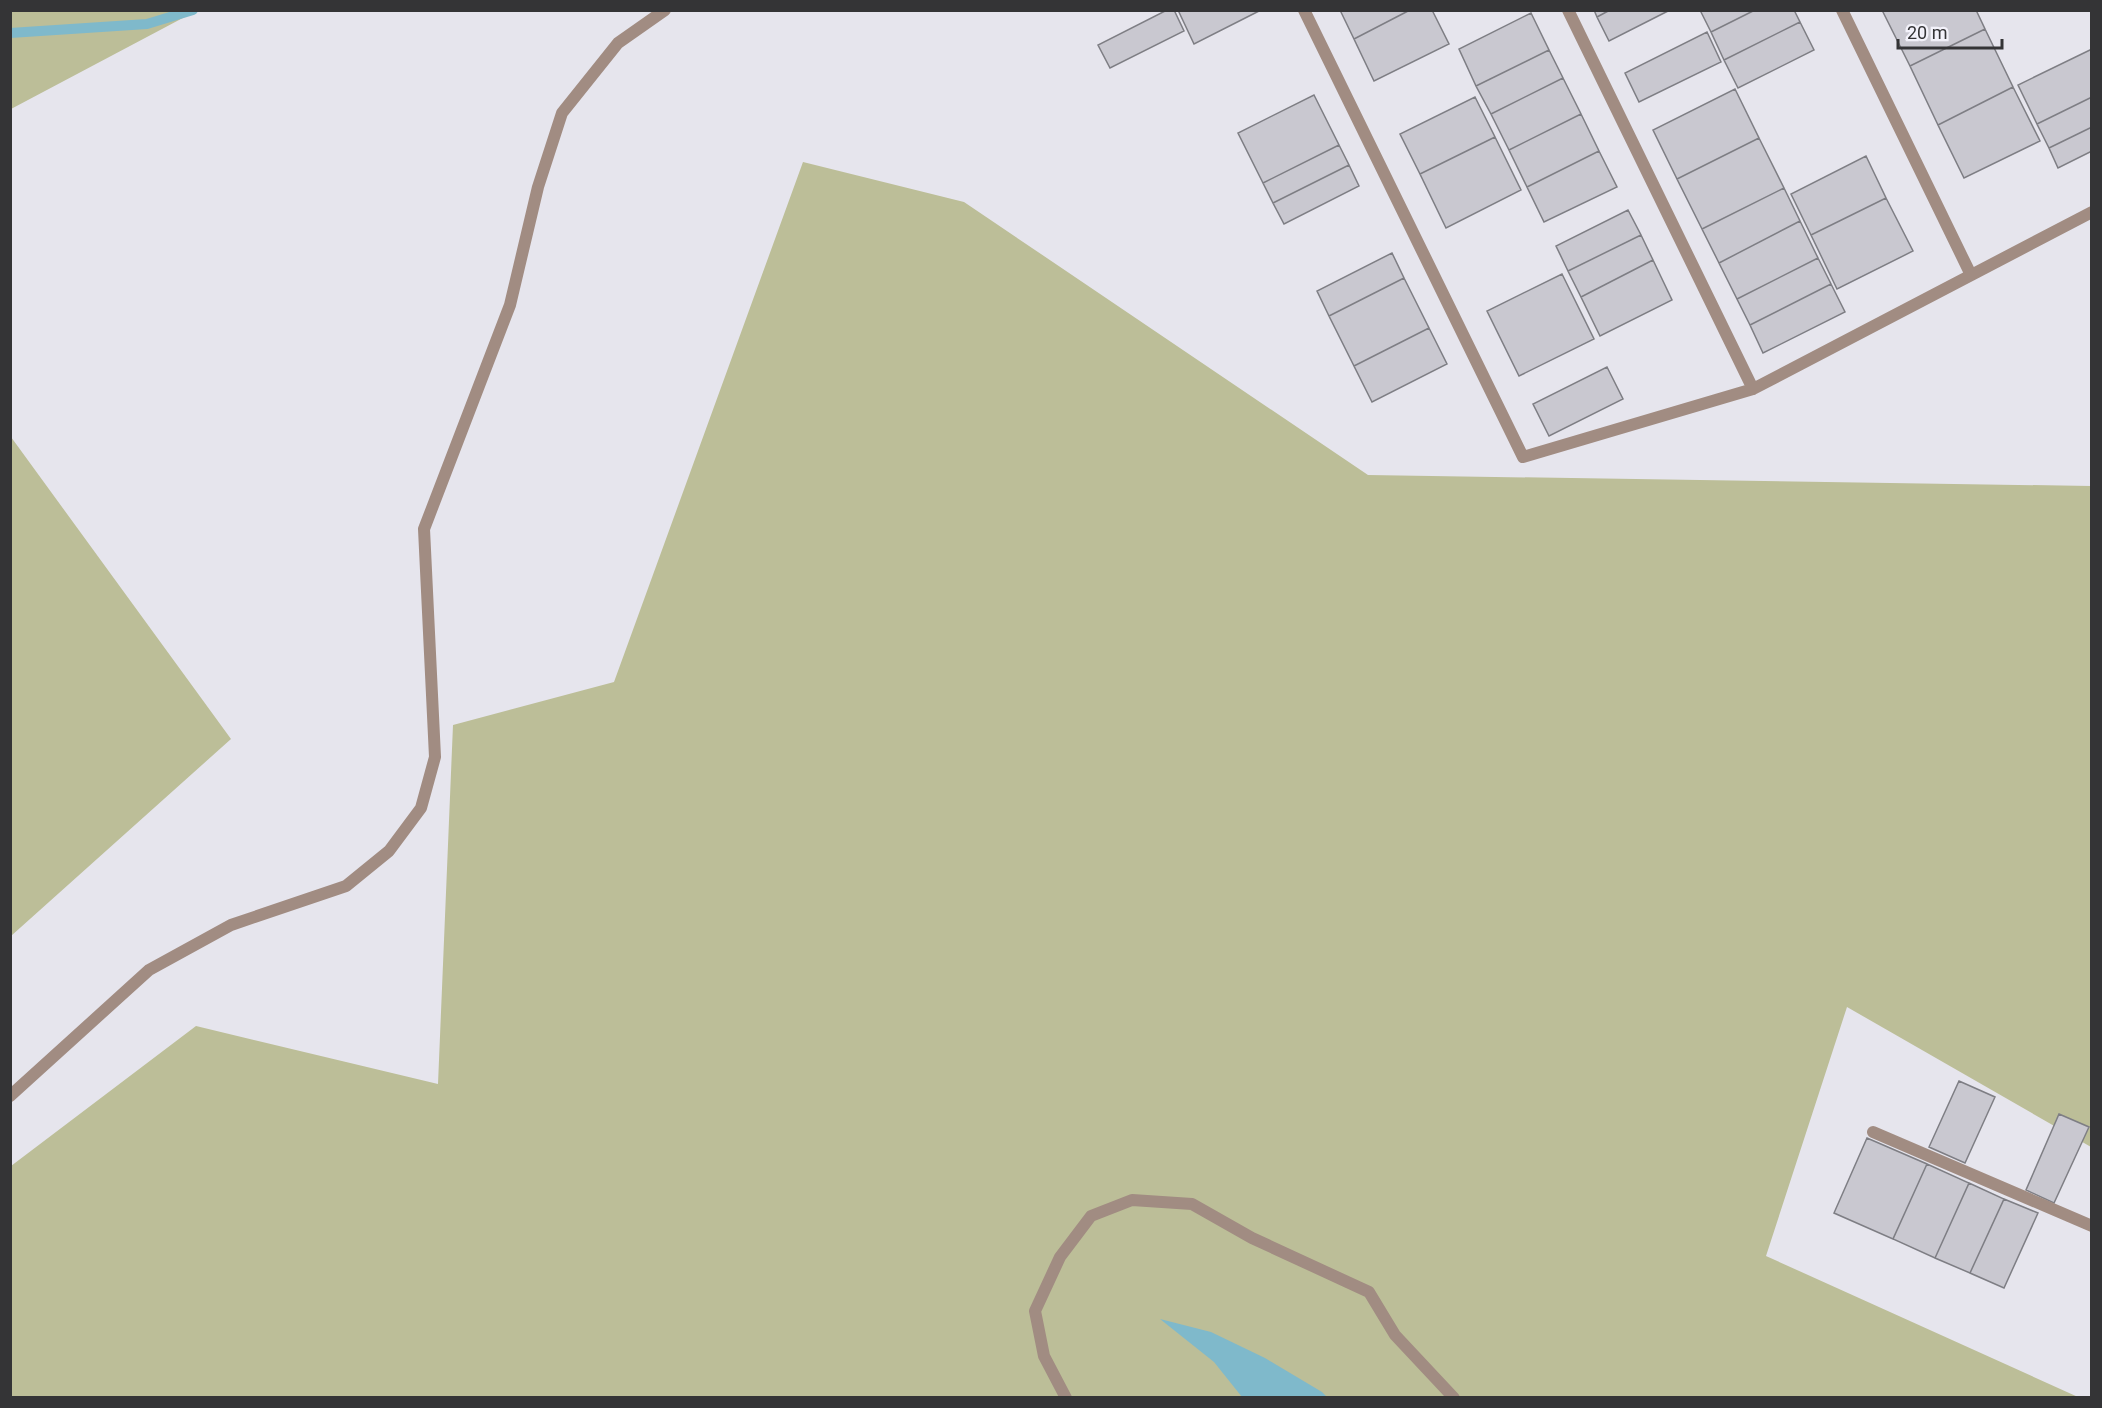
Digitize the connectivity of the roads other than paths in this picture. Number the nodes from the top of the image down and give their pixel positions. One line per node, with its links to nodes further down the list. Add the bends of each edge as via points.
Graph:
1 (665, 10): 8 (street, via 618,43 562,113 538,187 510,305 424,529 435,757 421,808 389,851 346,886 231,925 149,970)
2 (1304, 10): 7 (street, via 1523,457)
3 (1568, 10): 7 (street)
4 (1842, 10): 6 (street)
5 (2091, 212): 6 (street)
6 (1971, 275): 7 (street)
7 (1753, 389)
8 (10, 1096)
9 (1874, 1132): 10 (street)
10 (2091, 1226)
11 (1066, 1398): 12 (street, via 1044,1356 1035,1311 1060,1257 1091,1216 1132,1200 1192,1204 1252,1238 1369,1292 1395,1335)
12 (1454, 1398)

